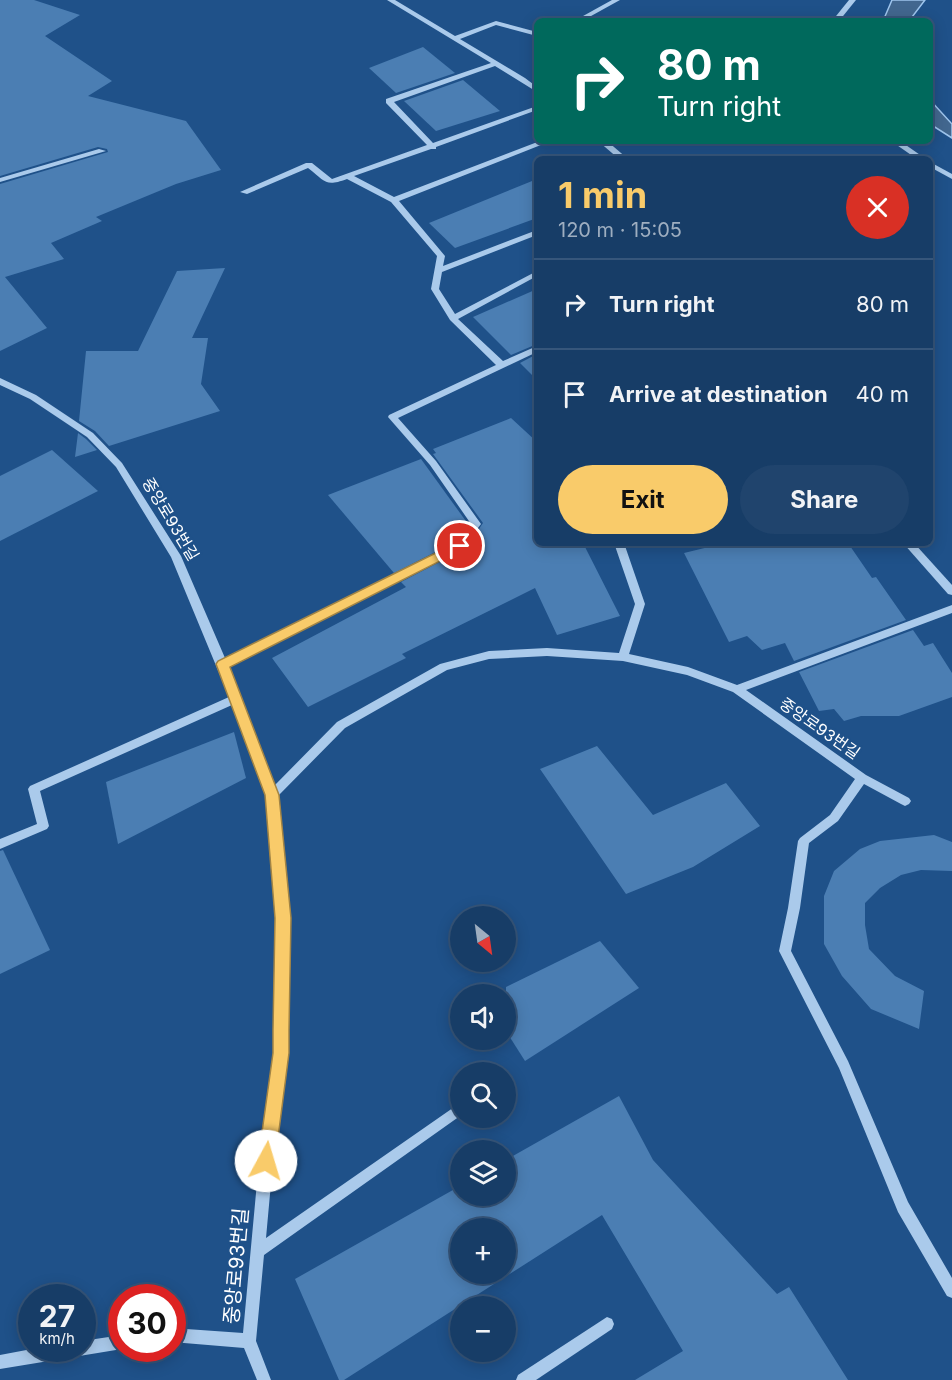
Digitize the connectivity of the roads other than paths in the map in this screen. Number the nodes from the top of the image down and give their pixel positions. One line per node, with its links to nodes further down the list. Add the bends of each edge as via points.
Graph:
1 (390, 0): 7 (street)
2 (617, 0): 4 (street)
3 (854, 0): 5 (street)
4 (583, 18)
5 (838, 18)
6 (534, 33): 7 (street, via 496,23)
7 (454, 38): 8 (street)
8 (496, 63): 9 (street); 14 (street, via 389,101)
9 (534, 88)
10 (534, 109): 14 (street)
11 (539, 144): 23 (street)
12 (606, 144): 16 (street)
13 (900, 144): 17 (street)
14 (434, 147): 19 (street)
15 (102, 151): 21 (street)
16 (620, 156)
17 (918, 156)
18 (933, 166): 20 (street)
19 (348, 176): 22 (street, via 331,182 309,165); 23 (street)
20 (952, 177)
21 (0, 180)
22 (244, 192)
23 (394, 200): 25 (street, via 441,256)
24 (534, 233): 25 (street)
25 (438, 271): 27 (street, via 435,289)
26 (534, 275): 27 (street)
27 (453, 318): 29 (street)
28 (534, 350): 29 (street)
29 (502, 365): 36 (street, via 392,417 433,463 476,524 460,546)
30 (0, 381): 36 (street, 중앙로93번길, via 90,435 119,465 176,556)
31 (620, 546): 35 (street, via 640,604)
32 (911, 546): 33 (street)
33 (952, 591)
34 (952, 609): 37 (street)
35 (623, 657): 37 (street, 중앙로93번길, via 688,671); 40 (street, 중앙로93번길, via 547,652 489,655 444,667 341,725)
36 (222, 664): 38 (street, 중앙로93번길)
37 (737, 689): 39 (street, 중앙로93번길)
38 (236, 699): 40 (street, 중앙로93번길); 42 (street, via 34,789 43,826)
39 (862, 778): 41 (street); 45 (street, 중앙로93번길, via 834,818 804,841 785,951 844,1065 903,1207)
40 (272, 795): 44 (street, 중앙로93번길, via 283,918 281,1053)
41 (905, 801)
42 (0, 844)
43 (450, 1116): 44 (street)
44 (257, 1252): 48 (street, 중앙로93번길)
45 (952, 1291)
46 (607, 1324): 52 (street)
47 (186, 1336): 48 (street)
48 (249, 1341): 51 (street, 중앙로93번길)
49 (18, 1359): 50 (street)
50 (0, 1362)
51 (264, 1380)
52 (523, 1380)

